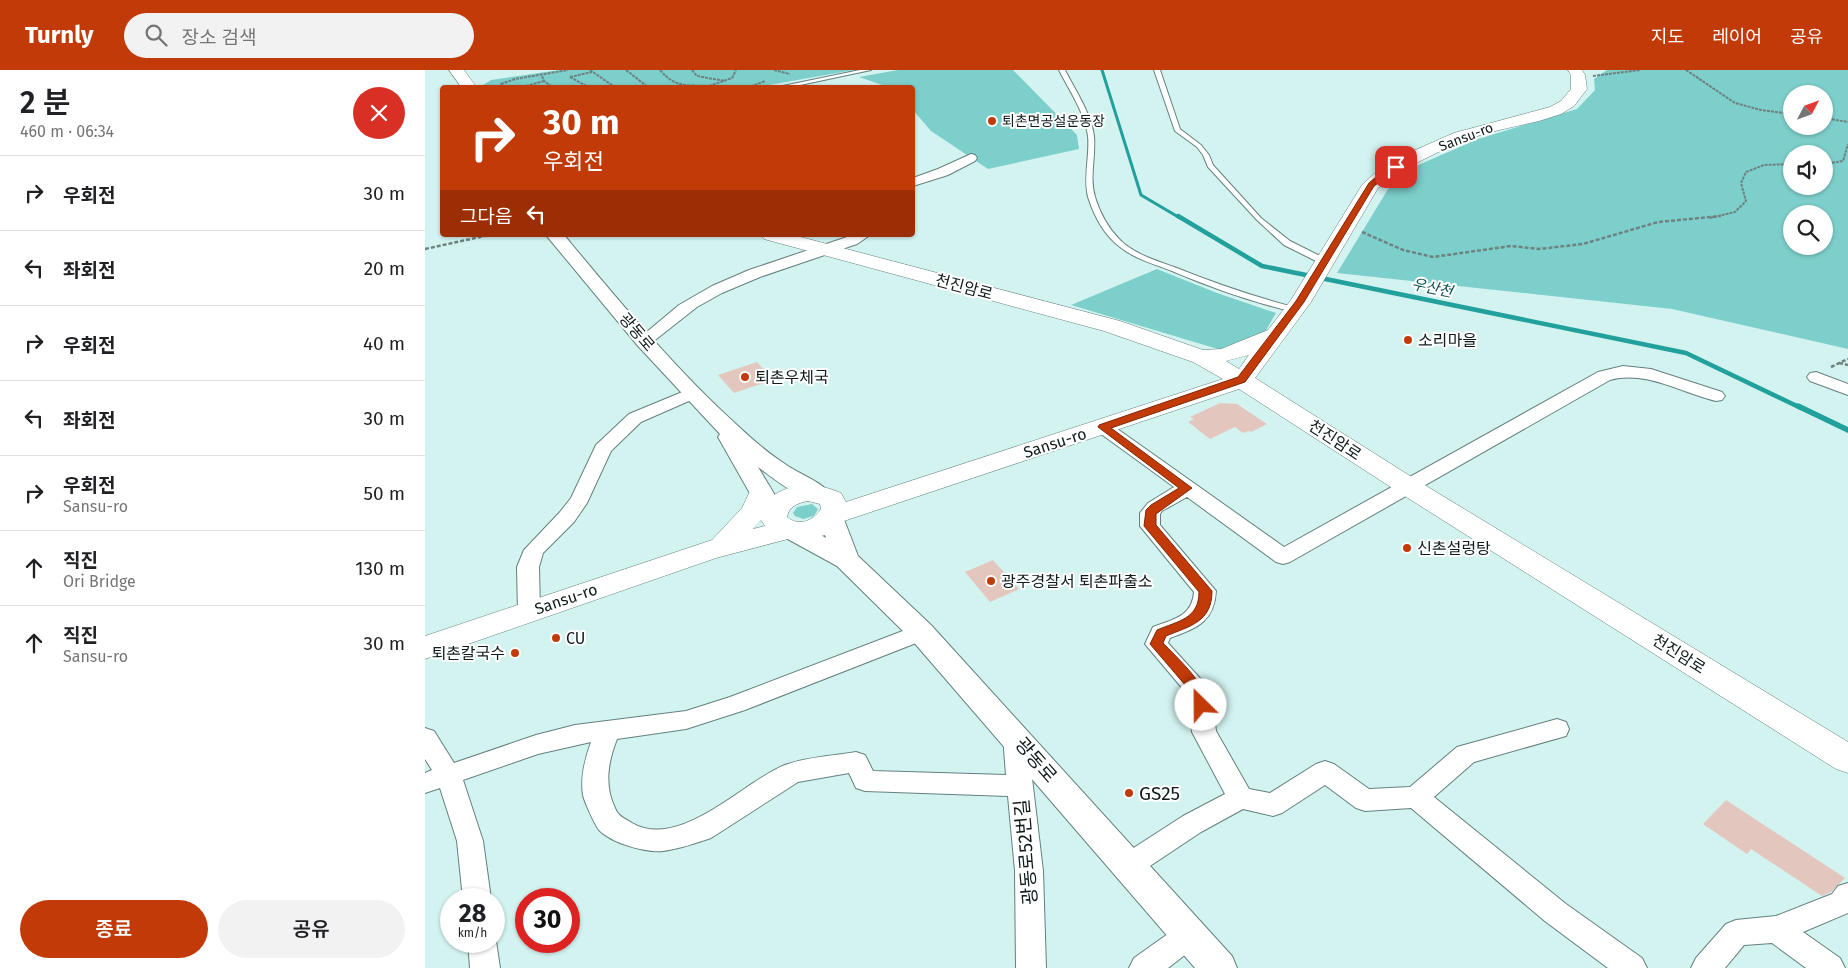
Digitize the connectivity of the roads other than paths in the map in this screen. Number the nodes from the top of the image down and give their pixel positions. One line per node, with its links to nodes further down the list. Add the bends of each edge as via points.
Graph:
1 (440, 70): 7 (main road)
2 (455, 70): 8 (main road)
3 (868, 70): 9 (lane)
4 (1062, 70): 17 (lane, via 1091,134 1089,189 1100,219 1111,235 1147,259 1203,282 1249,299)
5 (1157, 70): 16 (lane, via 1177,130 1199,146 1210,166 1259,219 1287,243)
6 (1576, 73): 16 (main road, Sansu-ro, via 1579,89 1563,107 1470,133 1385,172 1371,185)
7 (452, 85)
8 (468, 85)
9 (790, 85)
10 (971, 158): 11 (street)
11 (915, 181)
12 (557, 237): 19 (street, 광동로)
13 (778, 237): 15 (main road, 천진암로)
14 (858, 237): 15 (street)
15 (826, 250): 19 (street, via 750,275 697,300); 20 (main road, 천진암로, via 1112,326)
16 (1321, 264): 17 (main road, Sansu-ro)
17 (1297, 306): 18 (main road)
18 (1278, 333): 20 (main road, via 1230,355); 22 (main road)
19 (644, 341): 24 (street, 광동로)
20 (1201, 357): 22 (main road, 천진암로)
21 (1816, 377): 23 (street)
22 (1242, 380): 27 (main road, Sansu-ro); 28 (main road, 천진암로)
23 (1848, 390)
24 (692, 393): 26 (street, 광동로); 34 (street, via 635,418 603,448 580,499 534,550 528,566)
25 (1716, 396): 28 (street, via 1645,373 1623,371 1604,376)
26 (723, 426): 30 (street); 31 (street)
27 (1103, 427): 29 (street); 30 (main road, Sansu-ro, via 889,496)
28 (1409, 487): 29 (street, via 1283,557); 41 (main road, 천진암로)
29 (1187, 488): 45 (street, via 1155,507 1150,513 1150,526 1205,591 1206,604 1197,618 1161,633 1156,644 1199,692 1203,732)
30 (826, 505): 31 (main road, Sansu-ro, via 815,528); 31 (main road, via 807,492 782,501); 33 (street)
31 (777, 517): 32 (main road, Sansu-ro); 32 (main road, via 760,502 752,514); 33 (street)
32 (716, 547): 34 (main road, Sansu-ro)
33 (846, 560): 35 (street, 광동로)
34 (529, 612): 36 (main road, Sansu-ro)
35 (921, 632): 38 (street, via 737,704 686,720); 39 (street, 광동로)
36 (425, 650)
37 (1557, 729): 44 (street, via 1466,754)
38 (608, 732): 42 (street, via 575,735 536,745); 43 (street, via 596,762 596,796 609,822 633,837 662,840 702,830 792,772 856,762 865,781)
39 (1015, 736): 43 (street, 광동로52번길); 46 (street, 광동로)
40 (425, 738): 42 (street)
41 (1848, 759)
42 (437, 780): 47 (street, via 470,841)
43 (1019, 786): 53 (street, 광동로52번길, via 1029,871)
44 (1416, 797): 45 (street, via 1365,800 1325,771 1273,805); 56 (street, via 1556,913)
45 (1241, 798): 46 (street, via 1192,824)
46 (1128, 866): 50 (street, 광동로)
47 (476, 888)
48 (1848, 895): 49 (street, via 1843,903)
49 (1777, 929): 57 (street, via 1736,932); 58 (street)
50 (1189, 935): 54 (street); 55 (street, 광동로)
51 (483, 953): 52 (street)
52 (485, 968)
53 (1031, 968)
54 (1144, 968)
55 (1219, 968)
56 (1632, 968)
57 (1706, 968)
58 (1830, 968)

